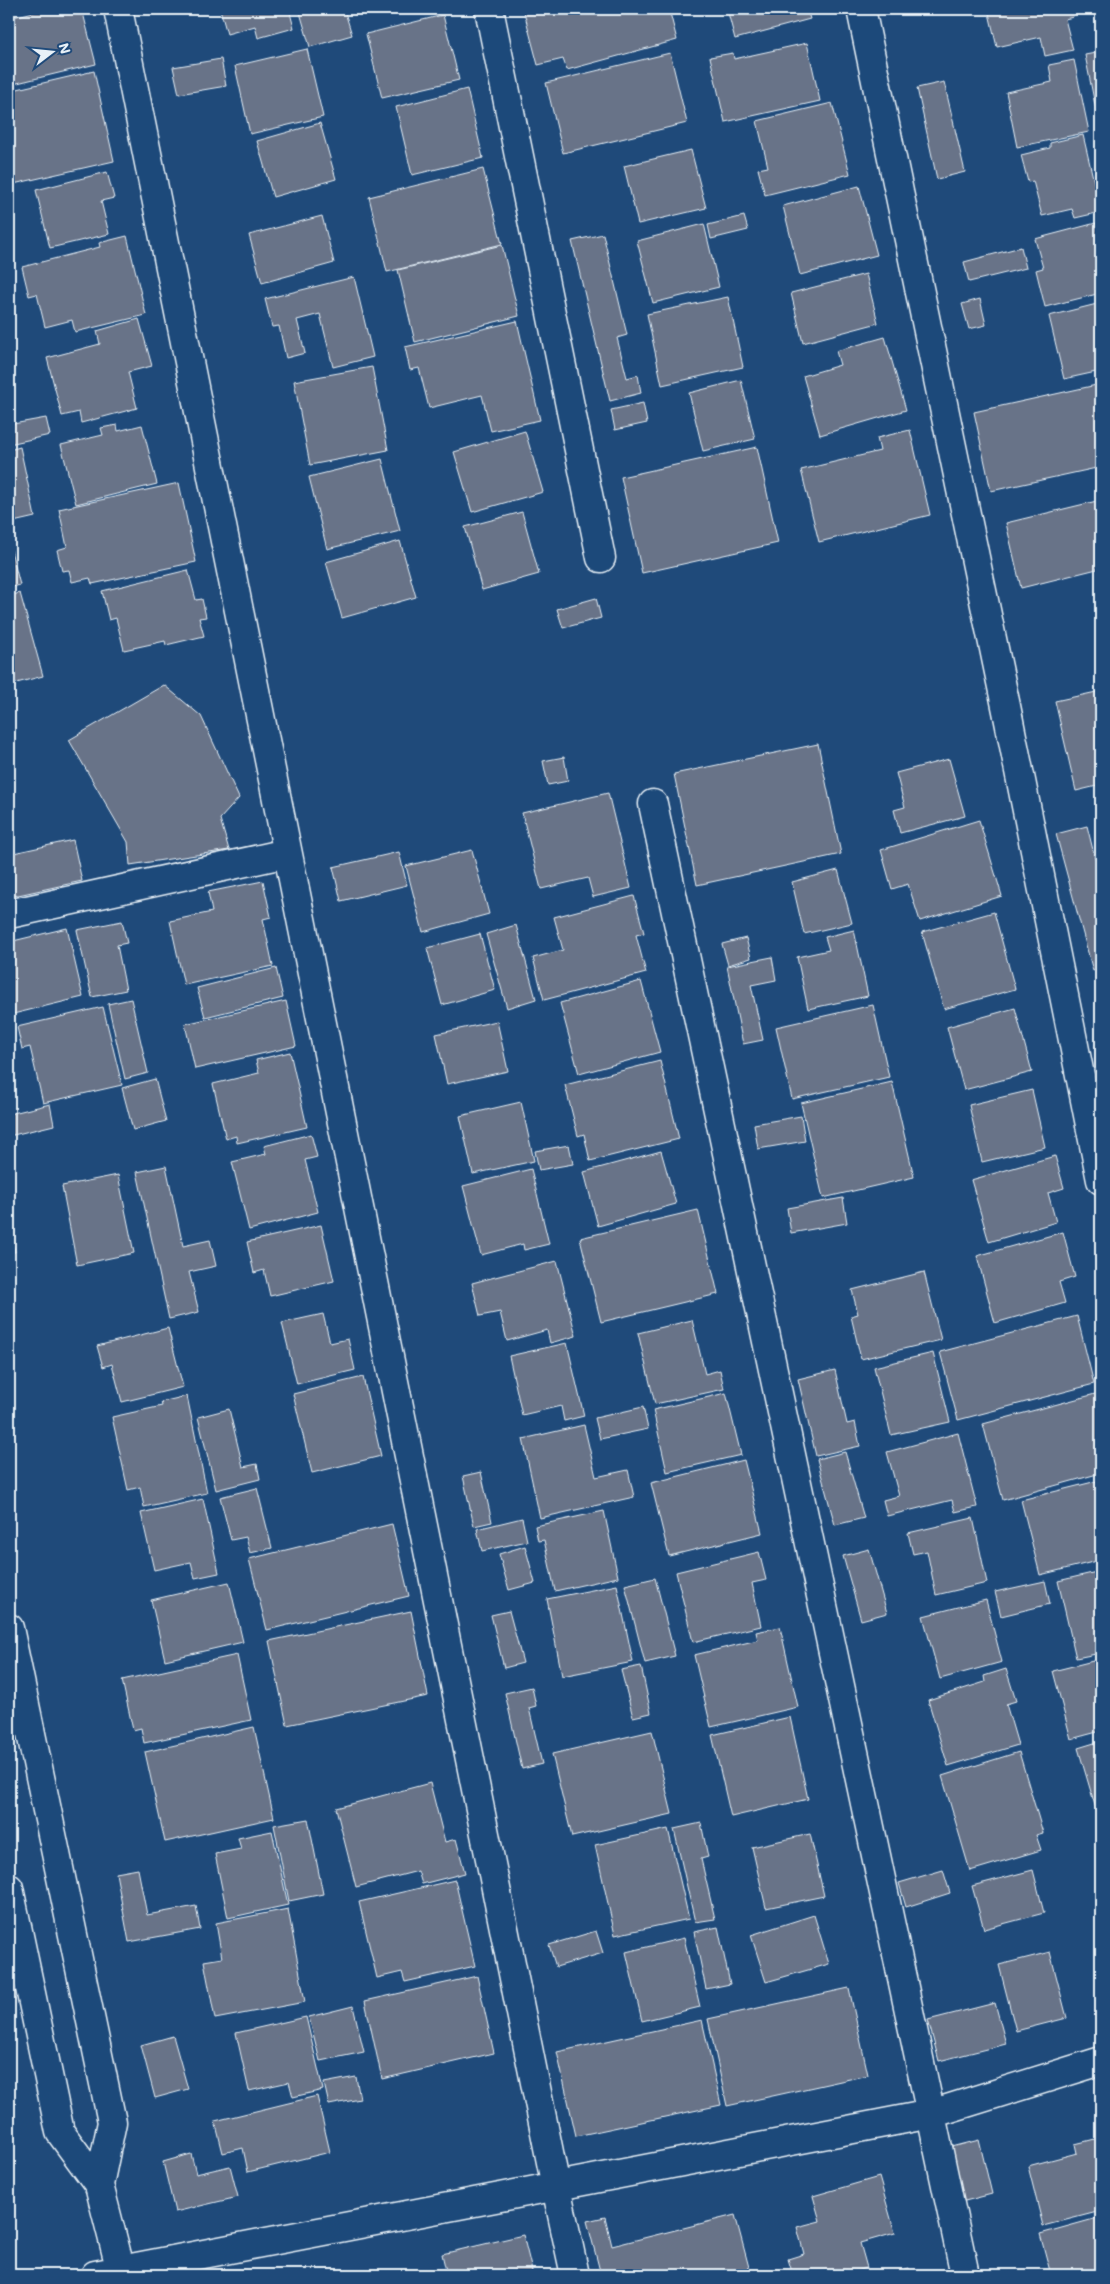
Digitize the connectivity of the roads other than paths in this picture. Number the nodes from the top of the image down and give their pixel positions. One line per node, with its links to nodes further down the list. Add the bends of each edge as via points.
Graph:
1 (118, 9): 6 (street)
2 (489, 9): 4 (street)
3 (861, 9): 8 (street)
4 (602, 558)
5 (653, 804): 12 (street)
6 (287, 853): 7 (street); 14 (street)
7 (9, 914)
8 (1101, 1180)
9 (9, 1628): 13 (street, via 112,2122)
10 (9, 1888): 13 (street, via 60,2132)
11 (1101, 2060): 12 (street)
12 (932, 2114): 14 (street); 17 (street)
13 (99, 2185): 15 (street)
14 (556, 2187): 15 (street); 16 (street)
15 (112, 2273)
16 (576, 2275)
17 (965, 2275)

